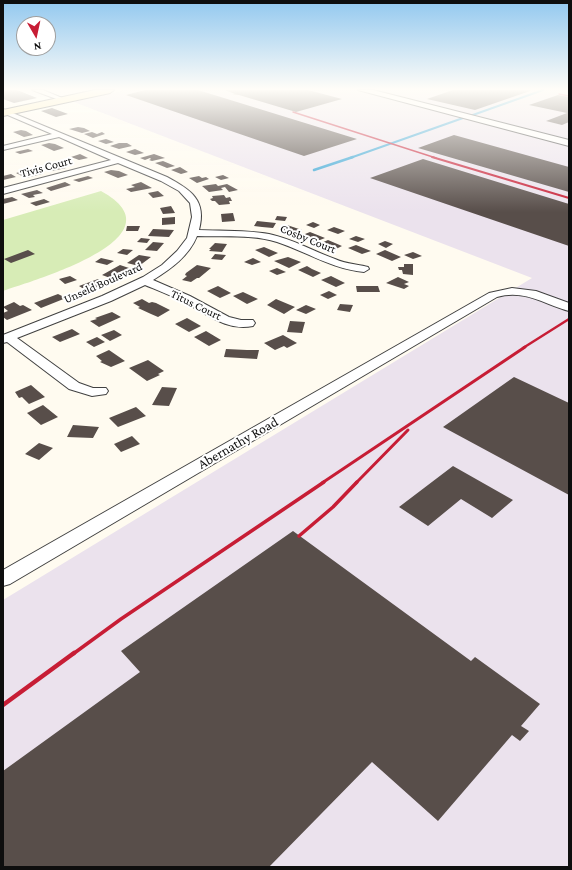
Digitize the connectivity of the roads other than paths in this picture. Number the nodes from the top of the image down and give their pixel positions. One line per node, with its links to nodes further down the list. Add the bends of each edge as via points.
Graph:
1 (48, 131): 3 (street, Unseld Boulevard)
2 (521, 131): 4 (street)
3 (59, 135): 5 (street); 6 (street, Unseld Boulevard)
4 (569, 143)
5 (3, 148)
6 (119, 160): 7 (street, Tivis Court); 8 (street, Unseld Boulevard, via 164,179 186,194 197,210)
7 (3, 191)
8 (195, 233): 9 (street, Cosby Court, via 271,238 338,265); 10 (street, Unseld Boulevard, via 188,246 175,260)
9 (364, 269)
10 (145, 280): 12 (street, Titus Court, via 187,298 223,318 239,324); 13 (street, Unseld Boulevard, via 114,296)
11 (569, 307): 15 (street, Abernathy Road, via 534,294 513,291 498,293)
12 (249, 323)
13 (5, 338): 14 (street, via 74,386 92,392)
14 (101, 391)
15 (3, 579)

